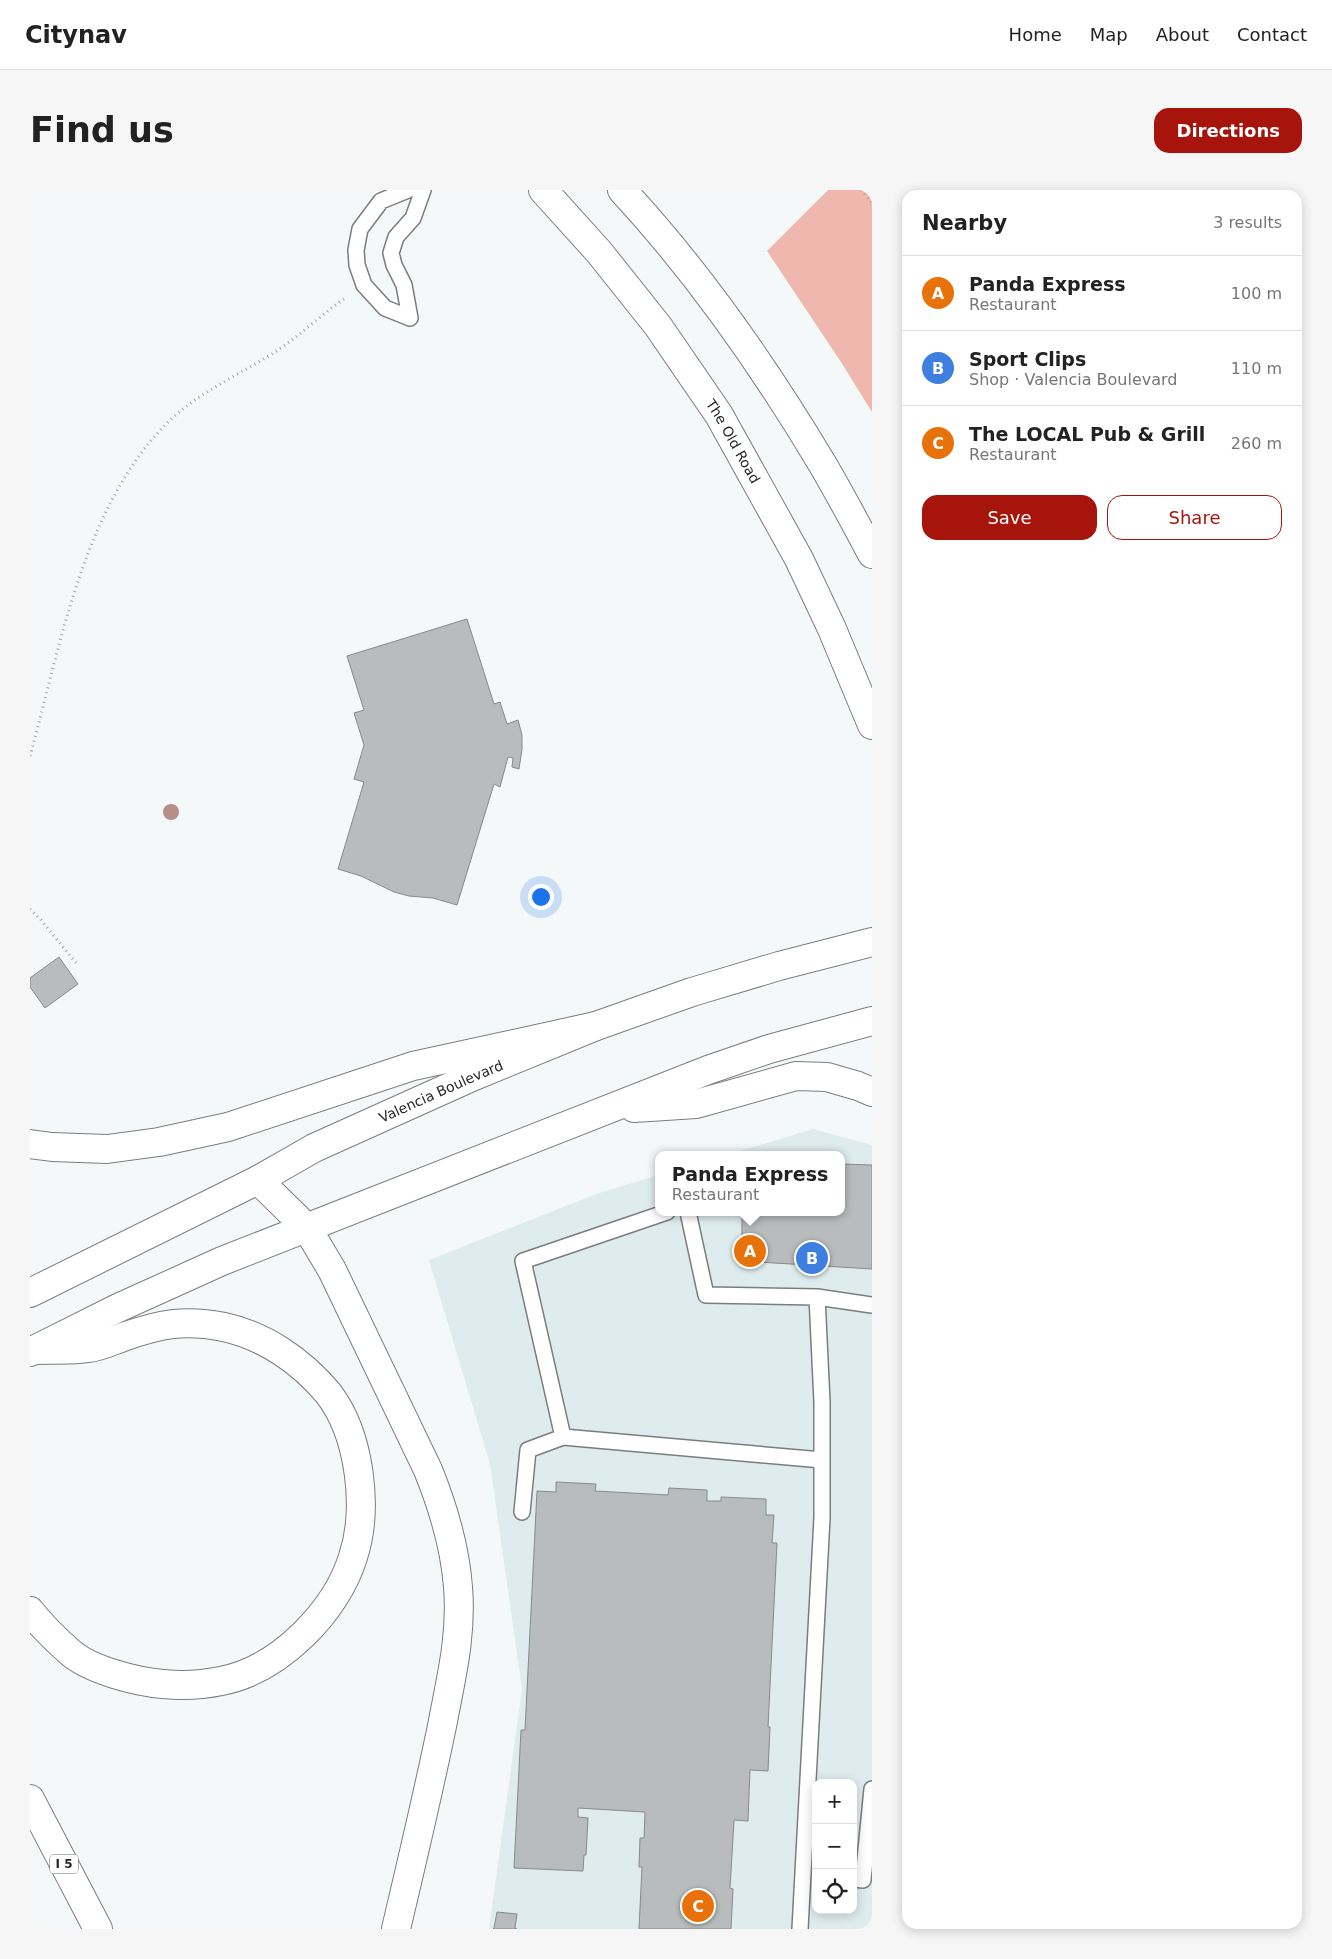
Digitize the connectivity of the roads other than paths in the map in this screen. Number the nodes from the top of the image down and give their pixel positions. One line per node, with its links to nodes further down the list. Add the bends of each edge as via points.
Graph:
1 (408, 190): 2 (lane, via 381,201 360,230 356,250 364,285 385,308 410,318 404,285 391,253 396,237 413,218)
2 (423, 190)
3 (543, 190): 6 (main road, The Old Road, via 652,318 719,415 799,558)
4 (622, 190): 5 (main road, via 649,219 708,295 770,381 823,465)
5 (872, 554)
6 (872, 725)
7 (872, 942): 9 (main road, Valencia Boulevard, via 692,992)
8 (872, 1021): 11 (main road, via 769,1049)
9 (596, 1026): 12 (main road, via 413,1066 228,1127 159,1142 107,1149); 13 (main road, Valencia Boulevard, via 397,1109 314,1148)
10 (872, 1092): 11 (main road, via 827,1077 796,1076 696,1104)
11 (610, 1109): 16 (main road)
12 (30, 1144)
13 (258, 1180): 16 (main road); 17 (main road, Valencia Boulevard)
14 (655, 1216): 21 (lane, via 523,1262)
15 (689, 1216): 18 (lane, via 706,1295)
16 (307, 1228): 20 (main road, via 222,1260); 30 (main road, via 332,1270 428,1470 441,1502 453,1549 458,1587 458,1643 429,1790)
17 (30, 1293)
18 (817, 1297): 19 (lane); 22 (lane)
19 (872, 1305)
20 (32, 1351): 24 (main road, via 90,1348 158,1325 194,1322 263,1340 297,1361 329,1394 355,1454 361,1489 354,1557 340,1587 317,1622 257,1669 223,1681 187,1686 151,1684 106,1671 72,1654)
21 (564, 1437): 22 (lane); 23 (lane, via 528,1450)
22 (822, 1460): 27 (lane)
23 (522, 1512)
24 (30, 1611)
25 (872, 1789): 28 (lane, via 863,1880)
26 (30, 1799): 29 (main road, I 5)
27 (809, 1877): 31 (lane)
28 (857, 1879)
29 (98, 1929)
30 (396, 1929)
31 (800, 1929)

